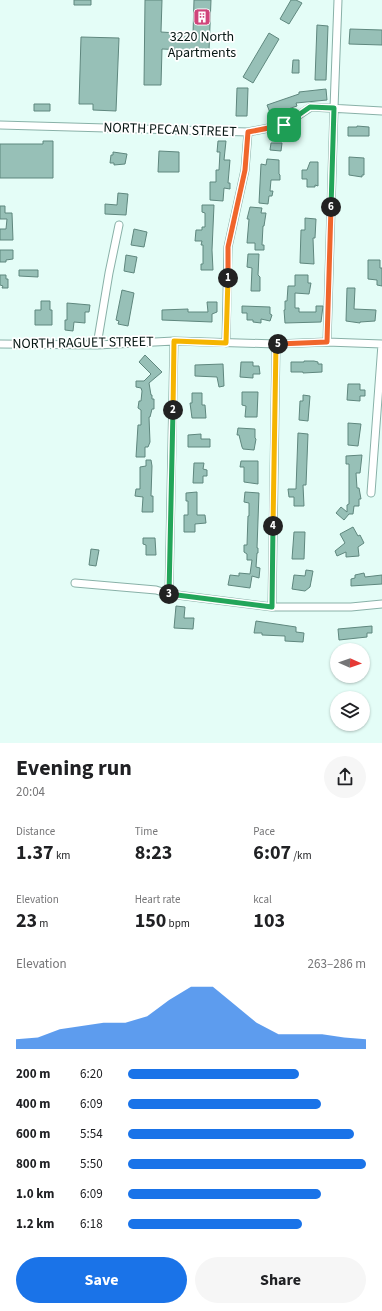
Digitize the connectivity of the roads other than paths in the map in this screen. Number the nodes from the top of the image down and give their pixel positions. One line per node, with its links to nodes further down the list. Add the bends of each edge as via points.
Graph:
1 (338, 0): 2 (street)
2 (334, 108): 3 (street, NORTH PECAN STREET); 5 (street, NORTH PECAN STREET, via 310,107 284,125); 8 (street)
3 (382, 111)
4 (0, 125): 5 (street, NORTH PECAN STREET)
5 (248, 132): 9 (street, via 245,170 228,247)
6 (119, 225): 13 (street)
7 (174, 341): 9 (street, NORTH RAGUET STREET); 13 (street, NORTH RAGUET STREET); 16 (street)
8 (327, 342): 11 (street, NORTH RAGUET STREET); 12 (street, NORTH RAGUET STREET)
9 (226, 343): 11 (street, NORTH RAGUET STREET)
10 (0, 344): 13 (street, NORTH RAGUET STREET)
11 (276, 344): 18 (street)
12 (382, 344): 14 (street)
13 (97, 345)
14 (371, 493)
15 (75, 583): 16 (street, via 156,590)
16 (169, 594): 18 (street)
17 (382, 604): 18 (street, via 351,607)
18 (272, 607)

